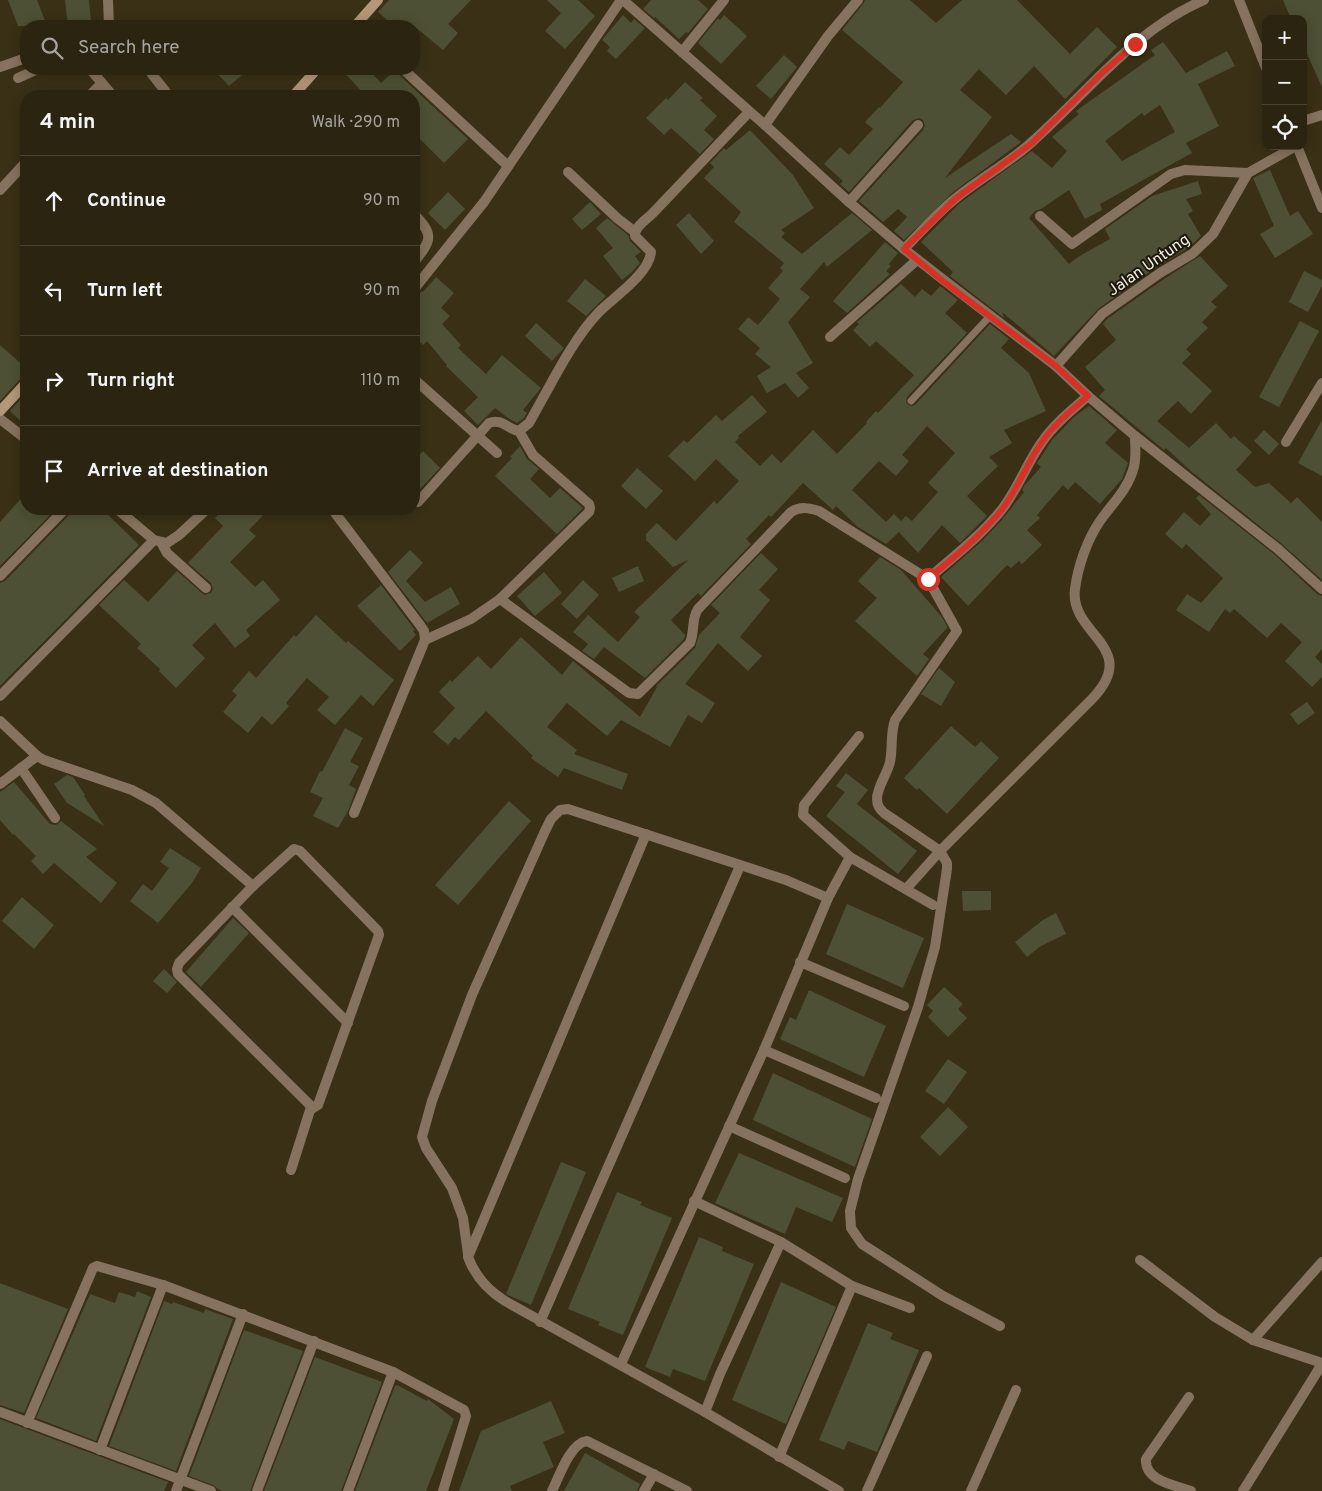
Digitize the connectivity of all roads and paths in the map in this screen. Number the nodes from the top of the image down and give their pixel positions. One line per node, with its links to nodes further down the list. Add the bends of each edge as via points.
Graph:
1 (108, 0): 8 (street)
2 (378, 0): 9 (street)
3 (622, 0): 10 (street); 32 (street)
4 (724, 0): 10 (street)
5 (858, 0): 29 (street, via 828,36)
6 (1204, 0): 42 (street, via 1172,16 1135,44 1032,143 955,199)
7 (1239, 0): 12 (street)
8 (109, 20)
9 (361, 20)
10 (682, 52): 25 (street)
11 (20, 60): 13 (street)
12 (1263, 60)
13 (0, 67)
14 (25, 75): 19 (street)
15 (95, 75): 20 (street)
16 (153, 75): 23 (street)
17 (312, 75): 24 (street)
18 (409, 75): 32 (street)
19 (18, 78)
20 (102, 83): 21 (street); 22 (street)
21 (96, 90)
22 (108, 90)
23 (164, 90)
24 (301, 90)
25 (749, 112): 29 (street); 41 (street)
26 (1322, 115): 27 (street)
27 (1307, 121)
28 (918, 125): 37 (street)
29 (766, 126): 37 (street)
30 (1289, 150): 35 (street)
31 (1298, 150): 38 (street)
32 (508, 166): 45 (street, via 484,202)
33 (20, 168): 36 (street)
34 (568, 172): 41 (street)
35 (1248, 173): 39 (street, via 1186,170 1171,174 1072,244); 48 (street, Jalan Untung, via 1213,234 1192,254 1102,314)
36 (0, 190)
37 (849, 202): 42 (street)
38 (1322, 208)
39 (1040, 216)
40 (420, 220): 43 (street, via 429,236)
41 (635, 232): 56 (street, via 651,252 647,265 590,322 529,423)
42 (904, 249): 44 (street)
43 (420, 254)
44 (917, 260): 46 (street); 47 (street)
45 (420, 281)
46 (990, 316): 48 (street); 53 (lane)
47 (830, 337)
48 (1056, 366): 52 (street)
49 (1322, 382): 60 (street)
50 (420, 384): 58 (street)
51 (20, 389): 54 (street)
52 (1088, 396): 59 (street); 69 (street, via 1048,434 994,519)
53 (911, 401)
54 (0, 411)
55 (0, 419): 57 (street)
56 (519, 431): 58 (street, via 496,421 489,423); 72 (street, via 533,455 590,508)
57 (20, 434)
58 (477, 436): 61 (street); 62 (street)
59 (1135, 436): 71 (street, via 1278,549); 83 (street, via 1133,470 1089,541 1075,589 1078,611 1106,651 1109,671 1106,681 1092,700)
60 (1286, 442)
61 (497, 453)
62 (420, 500)
63 (59, 515): 68 (street)
64 (124, 515): 67 (street)
65 (200, 515): 67 (street, via 173,540 167,543)
66 (337, 515): 73 (street, via 420,625)
67 (157, 541): 70 (street); 74 (street)
68 (0, 576)
69 (928, 579): 72 (street, via 820,511 798,508 698,609 690,643 638,694 629,693); 83 (street, via 957,631 895,720 890,762 877,801 892,820)
70 (206, 588)
71 (1322, 589)
72 (500, 599): 73 (street, via 471,618)
73 (425, 640): 80 (street)
74 (0, 696)
75 (0, 721): 77 (street)
76 (859, 736): 84 (street, via 802,810 807,820)
77 (37, 756): 78 (street); 86 (street, via 132,790 156,803)
78 (21, 768): 79 (street); 81 (street)
79 (0, 784)
80 (354, 813)
81 (55, 818)
82 (646, 834): 85 (street); 102 (street); 102 (street, via 568,809 560,810 545,831 472,995 432,1101 422,1137 452,1188 463,1218)
83 (940, 851): 87 (street); 110 (street, via 947,870 935,947 918,1007 858,1179 850,1211 851,1228 862,1244 943,1296)
84 (850, 856): 87 (street); 88 (street)
85 (740, 866): 88 (street, via 786,880); 109 (street)
86 (253, 886): 90 (street); 93 (street, via 291,850 300,851 378,931 379,938)
87 (906, 889): 89 (street)
88 (828, 898): 91 (street)
89 (933, 905)
90 (232, 907): 93 (street); 96 (street, via 177,965 177,972)
91 (800, 962): 92 (street); 94 (street)
92 (904, 1006)
93 (348, 1023): 96 (street, via 318,1105)
94 (764, 1050): 95 (street); 97 (street)
95 (876, 1098)
96 (311, 1107): 98 (street)
97 (728, 1126): 99 (street); 100 (street)
98 (291, 1170)
99 (845, 1178)
100 (694, 1201): 101 (street); 114 (street)
101 (781, 1242): 106 (street); 120 (street)
102 (468, 1257): 109 (street, via 472,1268 494,1294)
103 (1140, 1260): 111 (street, via 1215,1317)
104 (1322, 1262): 111 (street)
105 (163, 1285): 108 (street); 121 (street, via 97,1266 93,1268); 122 (street)
106 (852, 1286): 107 (street); 123 (street)
107 (910, 1308)
108 (243, 1314): 112 (street); 125 (street)
109 (540, 1322): 114 (street)
110 (1000, 1326)
111 (1254, 1340): 115 (street)
112 (314, 1341): 116 (street); 128 (street)
113 (927, 1356): 135 (street)
114 (621, 1364): 120 (street)
115 (1322, 1364): 138 (street)
116 (393, 1372): 129 (street); 130 (street, via 466,1413)
117 (1016, 1390): 136 (street)
118 (1189, 1397): 137 (street, via 1146,1459 1145,1466 1157,1479)
119 (0, 1412): 121 (street)
120 (705, 1412): 123 (street)
121 (27, 1422): 122 (street)
122 (100, 1450): 125 (street)
123 (779, 1457): 134 (street)
124 (654, 1474): 131 (street, via 591,1442 581,1442 574,1447); 132 (street); 133 (street)
125 (180, 1480): 126 (street); 127 (street)
126 (176, 1491)
127 (211, 1491)
128 (258, 1491)
129 (348, 1491)
130 (443, 1491)
131 (552, 1491)
132 (644, 1491)
133 (687, 1491)
134 (839, 1491)
135 (867, 1491)
136 (971, 1491)
137 (1191, 1491)
138 (1243, 1491)

